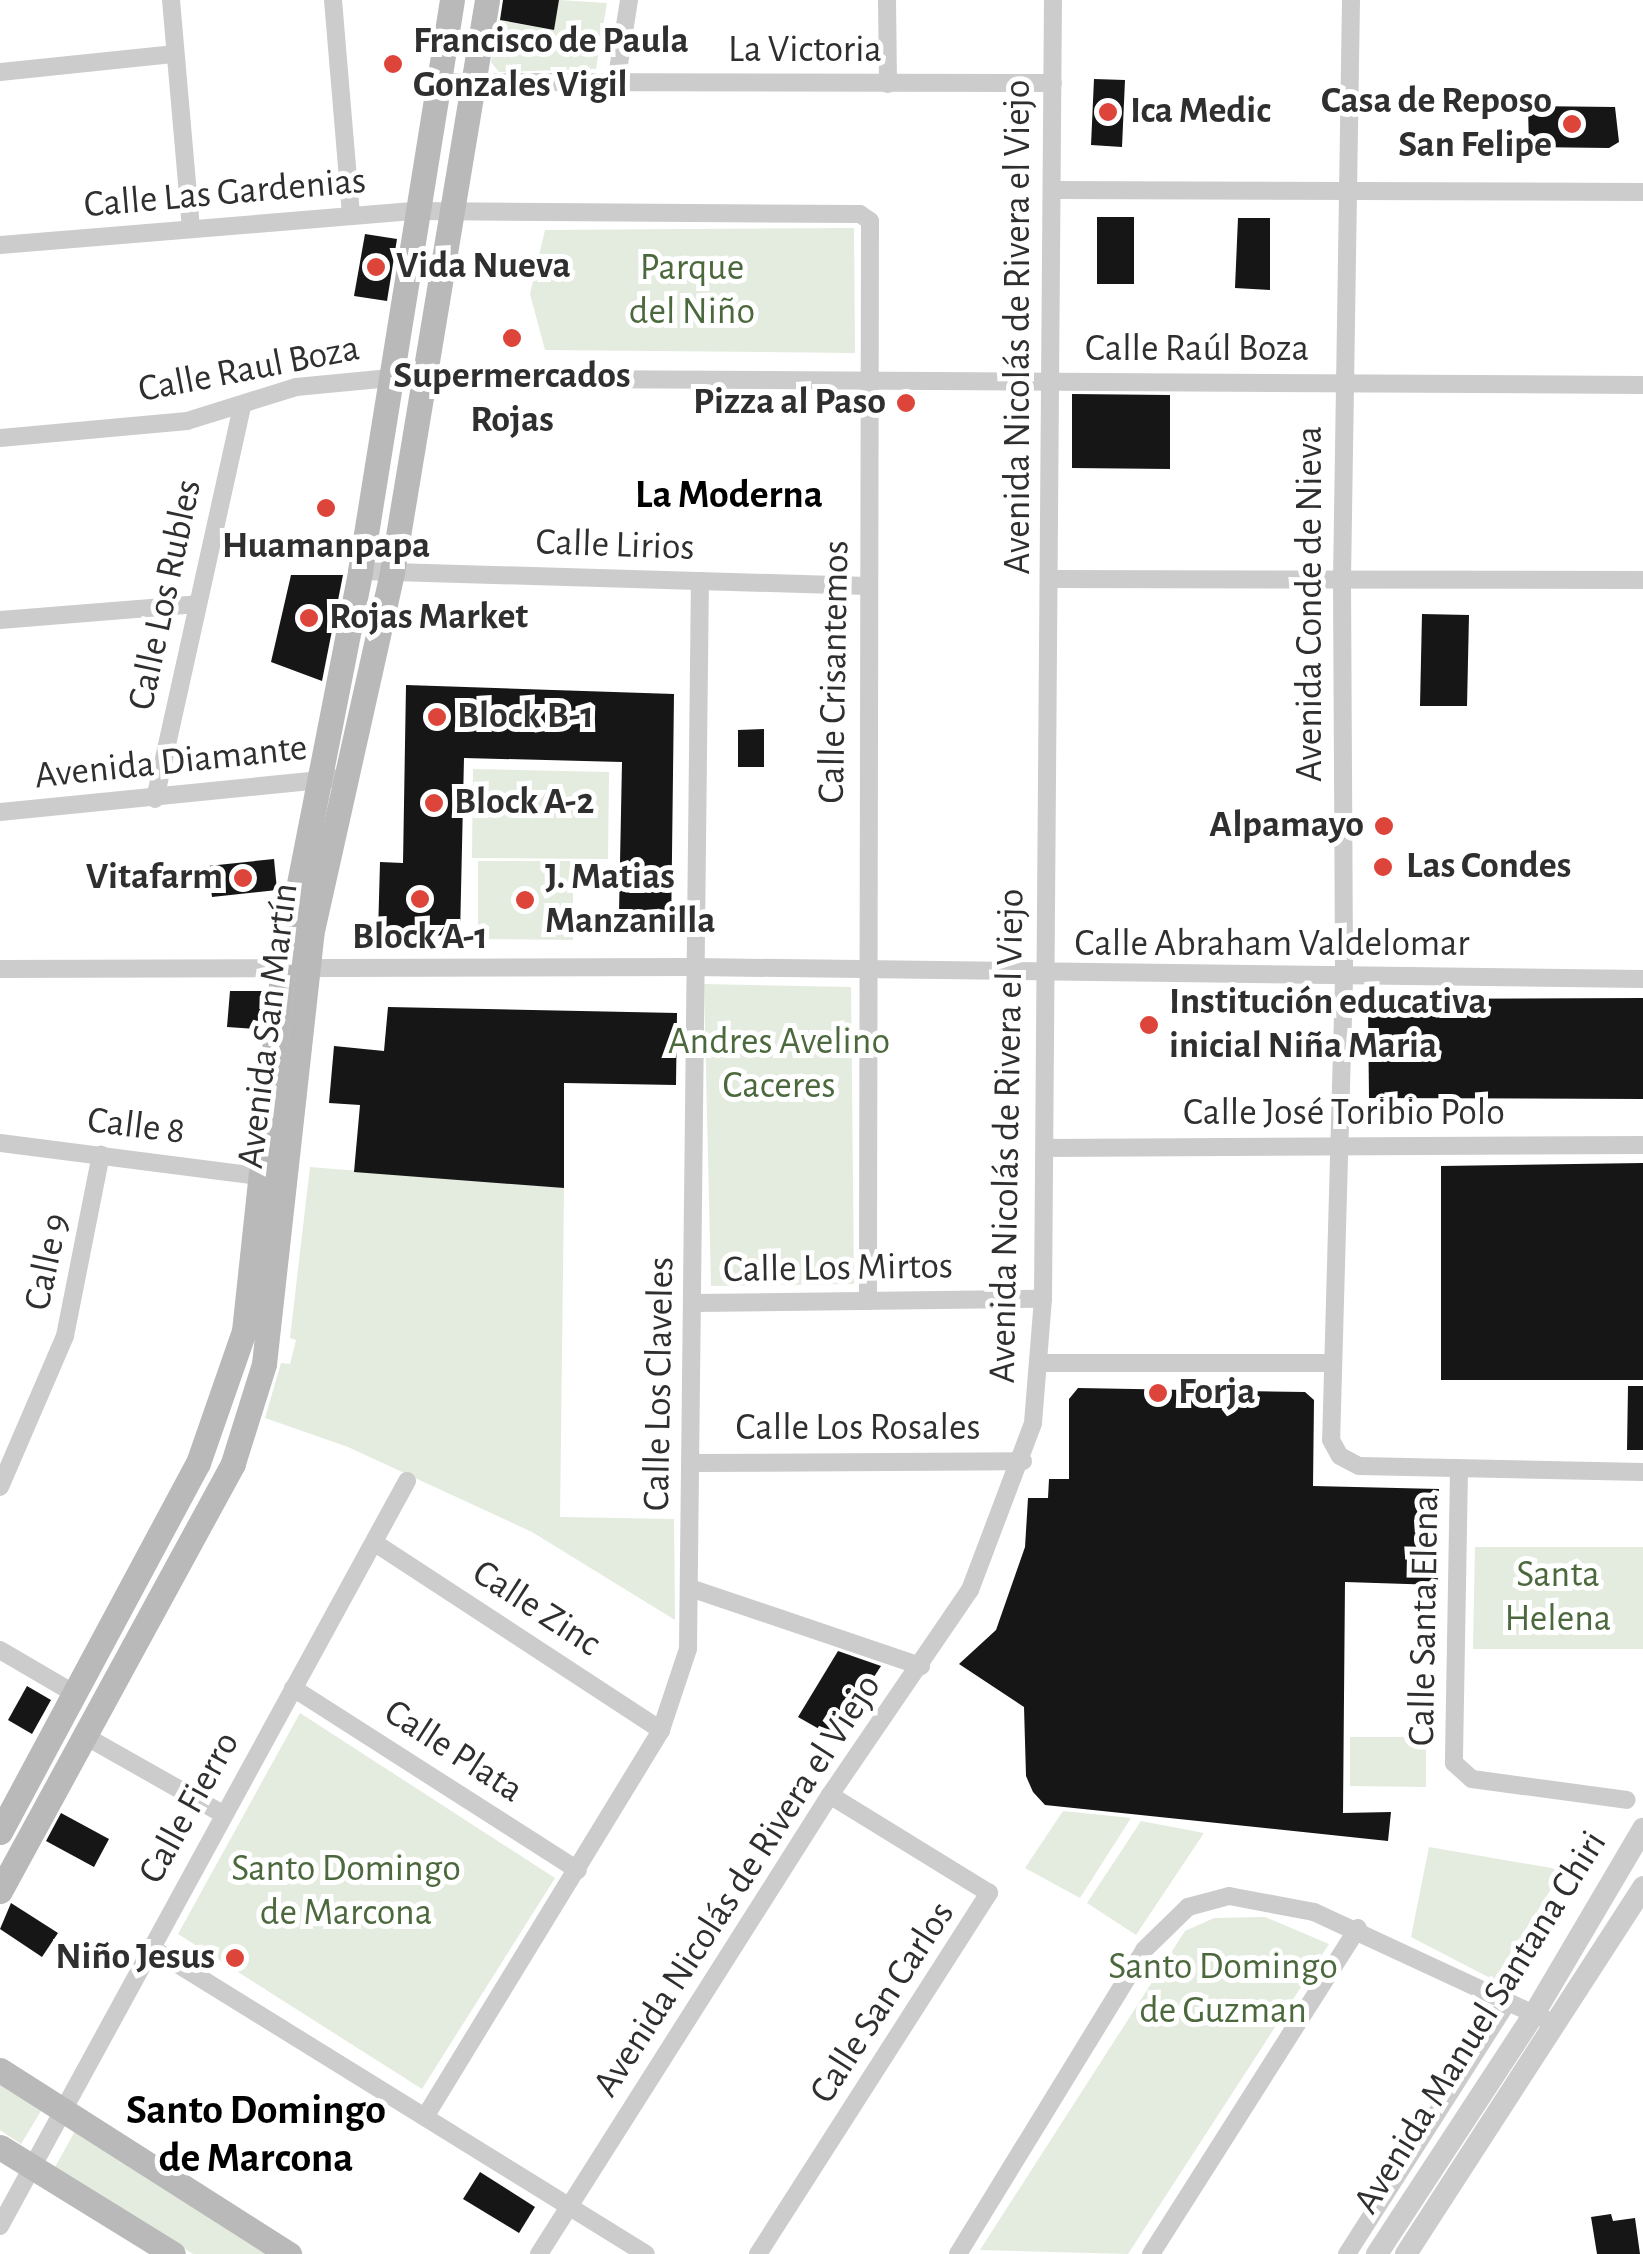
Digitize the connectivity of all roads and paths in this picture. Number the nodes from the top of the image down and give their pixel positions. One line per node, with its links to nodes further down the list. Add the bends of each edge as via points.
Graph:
1 (170, 0): 9 (street)
2 (333, 0): 21 (street)
3 (452, 0): 11 (main road, Avenida San Martín)
4 (487, 0): 12 (main road, Avenida San Martín)
5 (629, 0): 13 (street)
6 (887, 0): 15 (street)
7 (1053, 0): 14 (street, Avenida Nicolás de Rivera el Viejo)
8 (1352, 0): 17 (street, Avenida Conde de Nieva)
9 (175, 54): 10 (street); 22 (street)
10 (0, 72)
11 (438, 82): 12 (street, La Victoria); 19 (main road, Avenida San Martín)
12 (473, 83): 13 (street, La Victoria); 20 (main road, Avenida San Martín)
13 (616, 83): 15 (street, La Victoria)
14 (1052, 83): 15 (street, La Victoria); 16 (street, Avenida Nicolás de Rivera el Viejo)
15 (888, 84)
16 (1054, 190): 17 (street); 27 (street, Avenida Nicolás de Rivera el Viejo)
17 (1350, 191): 18 (street); 28 (street, Avenida Conde de Nieva)
18 (1643, 192)
19 (416, 212): 20 (street, Calle Las Gardenias); 21 (street, Calle Las Gardenias); 24 (main road, Avenida San Martín)
20 (454, 213): 25 (main road, Avenida San Martín); 26 (street, Calle Crisantemos, via 860,214 870,221)
21 (352, 216): 22 (street, Calle Las Gardenias)
22 (191, 228): 23 (street, Calle Las Gardenias)
23 (0, 245)
24 (391, 378): 25 (street, Calle Raúl Boza); 30 (street, Calle Raul Boza, via 296,387); 32 (main road, Avenida San Martín)
25 (424, 378): 26 (street, Calle Raúl Boza); 33 (main road, Avenida San Martín)
26 (872, 380): 27 (street, Calle Raúl Boza); 38 (street, Calle Crisantemos)
27 (1047, 382): 28 (street, Calle Raúl Boza); 34 (street, Avenida Nicolás de Rivera el Viejo)
28 (1346, 384): 29 (street, Calle Raúl Boza); 35 (street, Avenida Conde de Nieva)
29 (1643, 386)
30 (242, 405): 31 (street, Calle Raul Boza, via 187,421); 39 (street, Calle Los Rubles)
31 (0, 438)
32 (360, 572): 33 (street, Calle Lirios); 42 (main road, Avenida San Martín)
33 (392, 572): 37 (street, Calle Lirios); 41 (main road, Avenida San Martín)
34 (1050, 579): 35 (street); 49 (street, Avenida Nicolás de Rivera el Viejo)
35 (1342, 580): 36 (street); 50 (street, Avenida Conde de Nieva)
36 (1643, 580)
37 (700, 581): 38 (street, Calle Lirios); 46 (street, Calle Los Claveles)
38 (868, 586): 48 (street, Calle Crisantemos)
39 (197, 604): 40 (street); 43 (street, Calle Los Rubles)
40 (0, 620)
41 (348, 777): 42 (street, Avenida Diamante); 45 (main road, Avenida San Martín)
42 (319, 781): 43 (street, Avenida Diamante); 45 (main road, Avenida San Martín)
43 (155, 799): 44 (street, Avenida Diamante)
44 (0, 812)
45 (295, 965): 46 (street, Calle Abraham Valdelomar); 47 (street, Calle Abraham Valdelomar); 57 (main road, Avenida San Martín); 76 (main road, Avenida San Martín, via 264,1364 232,1463)
46 (694, 968): 48 (street, Calle Abraham Valdelomar); 60 (street, Calle Los Claveles)
47 (0, 969)
48 (865, 972): 49 (street, Calle Abraham Valdelomar); 59 (street, Calle Crisantemos)
49 (1042, 975): 50 (street, Calle Abraham Valdelomar); 55 (street, Avenida Nicolás de Rivera el Viejo)
50 (1344, 979): 51 (street, Calle Abraham Valdelomar); 54 (street, Avenida Conde de Nieva)
51 (1643, 979)
52 (0, 1143): 56 (street, Calle 8)
53 (1643, 1145): 54 (street, Calle José Toribio Polo)
54 (1339, 1147): 55 (street, Calle José Toribio Polo); 62 (street, Avenida Conde de Nieva)
55 (1045, 1148): 58 (street, Avenida Nicolás de Rivera el Viejo)
56 (101, 1156): 57 (street, Calle 8); 68 (street, Calle 9, via 66,1336)
57 (264, 1177): 74 (main road, Avenida San Martín, via 246,1316 214,1427)
58 (1043, 1299): 59 (street, Calle Los Mirtos); 61 (street, Avenida Nicolás de Rivera el Viejo)
59 (868, 1301): 60 (street, Calle Los Mirtos)
60 (694, 1303): 64 (street, Calle Los Claveles)
61 (1041, 1363): 62 (street); 63 (street, Avenida Nicolás de Rivera el Viejo)
62 (1332, 1364): 65 (street, Avenida Conde de Nieva, via 1335,1448 1359,1466)
63 (1023, 1460): 64 (street, Calle Los Rosales); 72 (street, Avenida Nicolás de Rivera el Viejo, via 970,1590)
64 (693, 1463): 70 (street, Calle Los Claveles)
65 (1460, 1470): 66 (street); 78 (street, Calle Santa Elena, via 1452,1754 1458,1770 1472,1779)
66 (1643, 1472)
67 (407, 1481): 69 (street, Calle Fierro)
68 (0, 1487)
69 (375, 1543): 73 (street, Calle Fierro); 75 (street, Calle Zinc)
70 (690, 1588): 72 (street); 75 (street, Calle Los Claveles, via 685,1662)
71 (0, 1650): 74 (street)
72 (921, 1666): 77 (street, Avenida Nicolás de Rivera el Viejo)
73 (293, 1688): 79 (street, Calle Fierro); 83 (street, Calle Plata)
74 (77, 1695): 81 (main road, Avenida San Martín)
75 (662, 1730): 83 (street, Calle Los Claveles)
76 (85, 1736): 79 (street); 82 (main road, Avenida San Martín)
77 (830, 1795): 95 (street, Avenida Nicolás de Rivera el Viejo); 101 (street, Calle San Carlos, via 989,1893)
78 (1627, 1800)
79 (223, 1814): 87 (street, Calle Fierro)
80 (1643, 1829): 89 (street, Avenida Manuel Santana Chiri)
81 (0, 1832)
82 (8, 1857): 85 (main road, Avenida San Martín)
83 (578, 1870): 92 (street, Calle Los Claveles)
84 (1643, 1888): 89 (street, Avenida Manuel Santana Chiri)
85 (0, 1891)
86 (1358, 1928): 88 (street); 102 (street, via 1250,1898 1209,1900 1174,1916 1144,1950); 103 (street)
87 (150, 1947): 91 (street, Calle Fierro); 92 (street)
88 (1507, 2003): 89 (street); 104 (street)
89 (1544, 2018): 105 (street, Avenida Manuel Santana Chiri); 106 (street, Avenida Manuel Santana Chiri)
90 (0, 2070): 91 (main road)
91 (63, 2112): 94 (street, Calle Fierro); 98 (main road)
92 (424, 2117): 95 (street)
93 (0, 2147): 94 (main road)
94 (32, 2168): 96 (street, Calle Fierro); 97 (main road)
95 (569, 2206): 99 (street, Avenida Nicolás de Rivera el Viejo); 100 (street)
96 (0, 2226)
97 (173, 2254)
98 (289, 2254)
99 (539, 2254)
100 (646, 2254)
101 (758, 2254)
102 (958, 2254)
103 (1151, 2254)
104 (1347, 2254)
105 (1377, 2254)
106 (1406, 2254)

